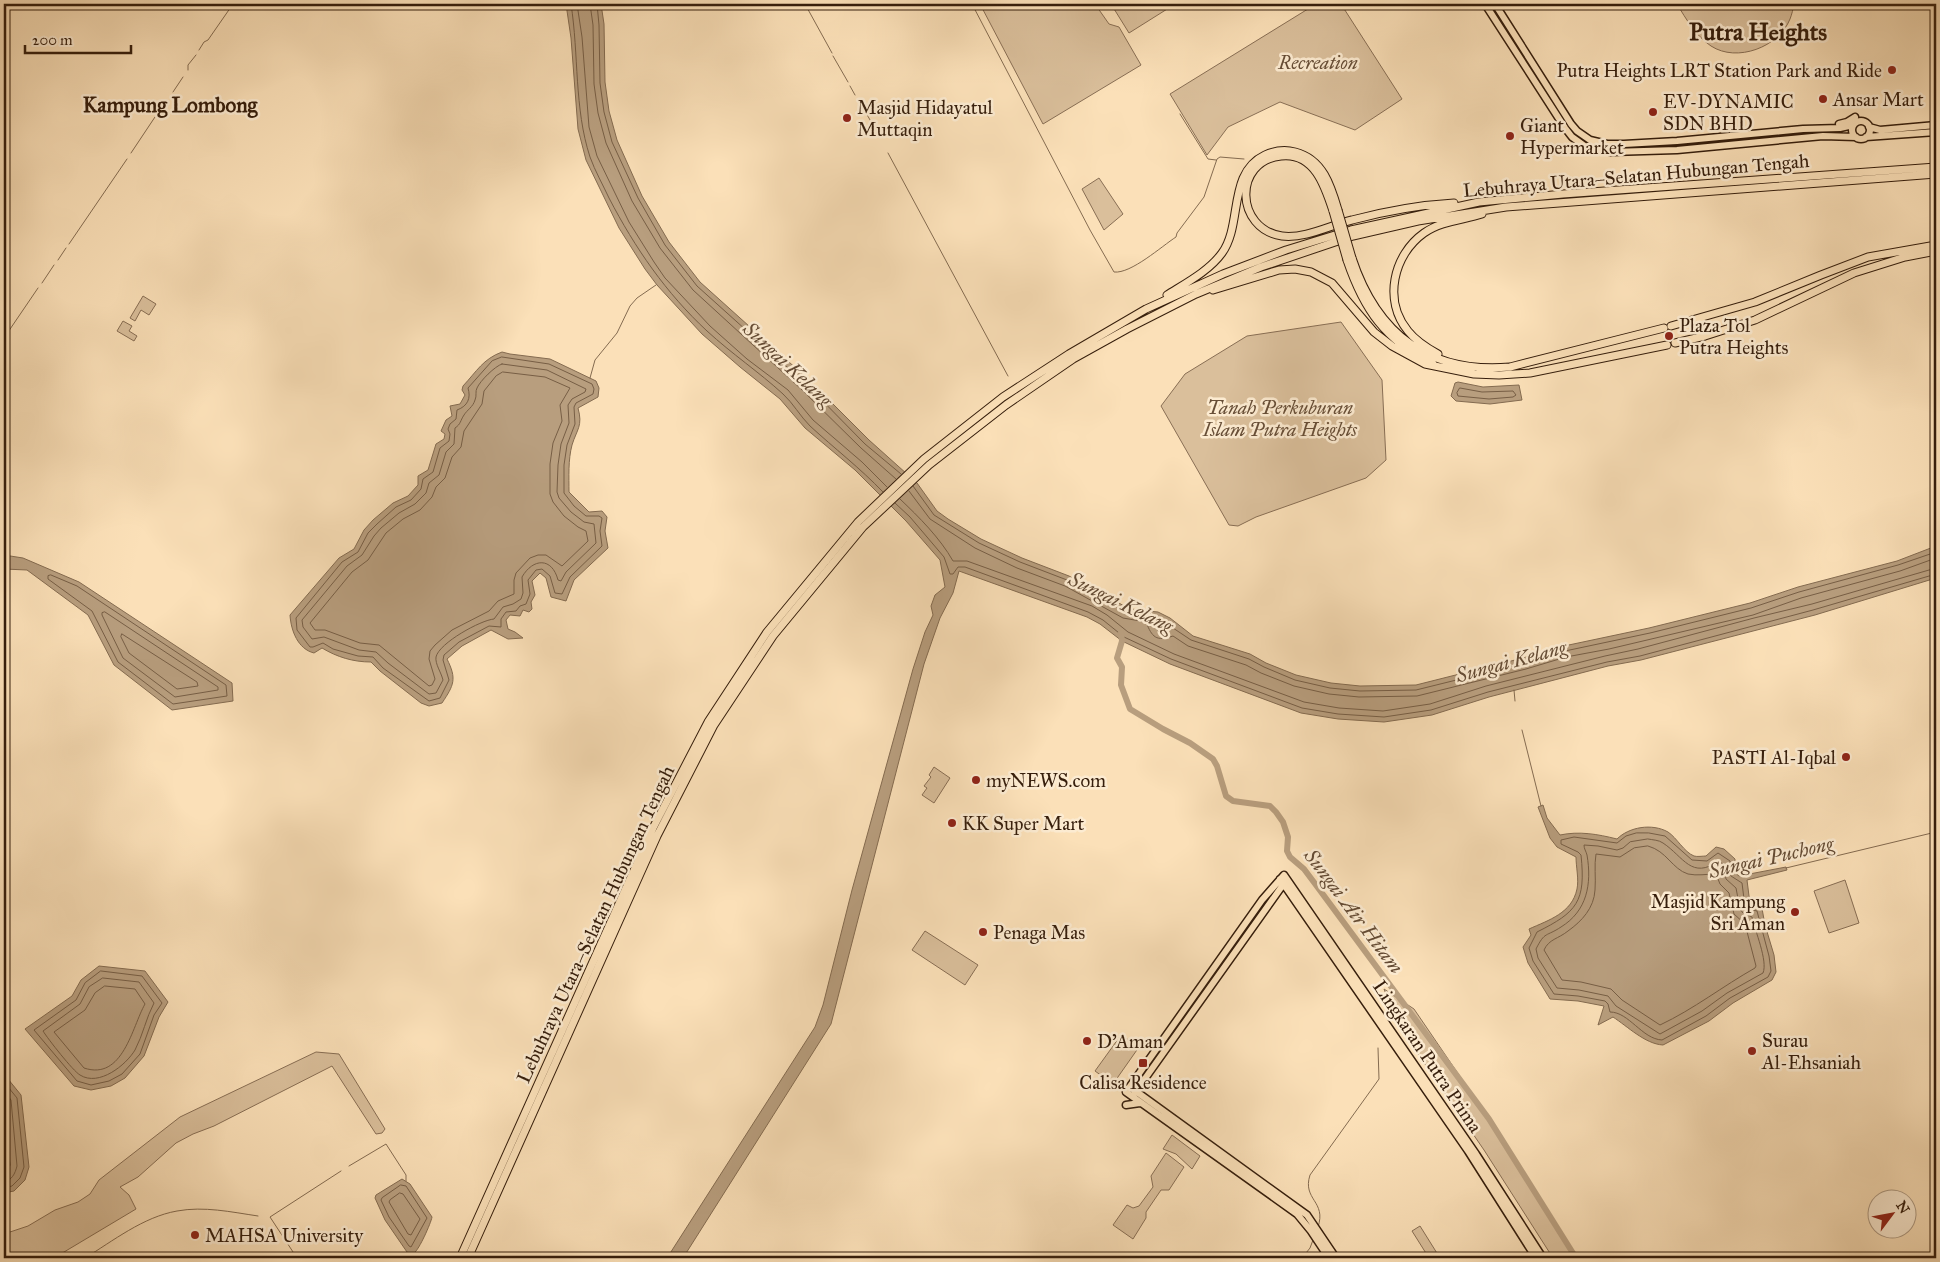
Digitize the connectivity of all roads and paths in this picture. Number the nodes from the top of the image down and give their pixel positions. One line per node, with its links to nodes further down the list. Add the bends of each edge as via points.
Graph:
1 (1487, 6): 10 (main road, via 1568,133 1592,149 1644,151 1823,136)
2 (1497, 6): 7 (main road, via 1571,124 1584,137 1596,142 1647,143)
3 (1855, 117): 7 (main road)
4 (1853, 125): 6 (main road, via 1862,121); 7 (main road); 10 (main road)
5 (1936, 125): 6 (main road, via 1880,130)
6 (1869, 127): 9 (main road)
7 (1826, 128)
8 (1936, 132): 9 (main road)
9 (1866, 136): 10 (main road)
10 (1856, 137)
11 (1936, 167): 13 (highway, Lebuhraya Utara–Selatan Hubungan Tengah)
12 (1936, 174): 14 (highway, Lebuhraya Utara–Selatan Hubungan Tengah)
13 (1479, 202): 15 (highway, via 1398,209 1284,236 1266,231 1254,221 1246,203 1247,184 1252,173 1265,161 1281,156 1297,157 1317,172); 20 (highway, Lebuhraya Utara–Selatan Hubungan Tengah, via 1327,237 1223,274)
14 (1506, 206): 19 (highway, Lebuhraya Utara–Selatan Hubungan Tengah, via 1353,236 1261,267); 23 (highway, via 1426,232 1408,248 1397,270 1394,298 1408,332 1422,344)
15 (1336, 210): 18 (highway, bridge); 20 (highway, via 1328,180 1311,159 1290,151 1266,155 1249,167 1243,178 1232,230 1221,254 1208,268)
16 (1936, 245): 21 (highway, via 1868,258 1755,302)
17 (1936, 252): 22 (highway, via 1854,273 1755,320)
18 (1350, 259): 23 (highway, via 1368,298 1396,334 1419,349); 24 (highway, via 1363,301 1382,327 1405,347)
19 (1196, 294): 24 (highway, via 1279,270 1311,272 1332,283 1385,341 1425,364); 25 (highway, Lebuhraya Utara–Selatan Hubungan Tengah, via 1072,359)
20 (1146, 309): 25 (highway, Lebuhraya Utara–Selatan Hubungan Tengah, via 1003,397)
21 (1700, 318): 22 (highway); 23 (highway, via 1510,367)
22 (1705, 336): 24 (highway, via 1522,374 1485,375)
23 (1461, 365)
24 (1441, 367)
25 (926, 462): 26 (highway, Lebuhraya Utara–Selatan Hubungan Tengah)
26 (861, 525): 33 (highway, Lebuhraya Utara–Selatan Hubungan Tengah, via 767,632 708,722 653,828); 34 (highway, Lebuhraya Utara–Selatan Hubungan Tengah, via 774,636 714,725 657,836)
27 (1284, 879): 28 (main road); 29 (main road, via 1262,900); 37 (main road, Lingkaran Putra Prima, via 1468,1151); 38 (main road, Lingkaran Putra Prima, via 1476,1154)
28 (1142, 1082): 29 (main road); 30 (main road)
29 (1133, 1091): 30 (main road)
30 (1142, 1100): 31 (main road); 32 (main road, via 1300,1209)
31 (1126, 1105)
32 (1313, 1228): 35 (main road); 36 (main road)
33 (460, 1258)
34 (468, 1258)
35 (1329, 1258)
36 (1336, 1258)
37 (1536, 1258)
38 (1542, 1258)

